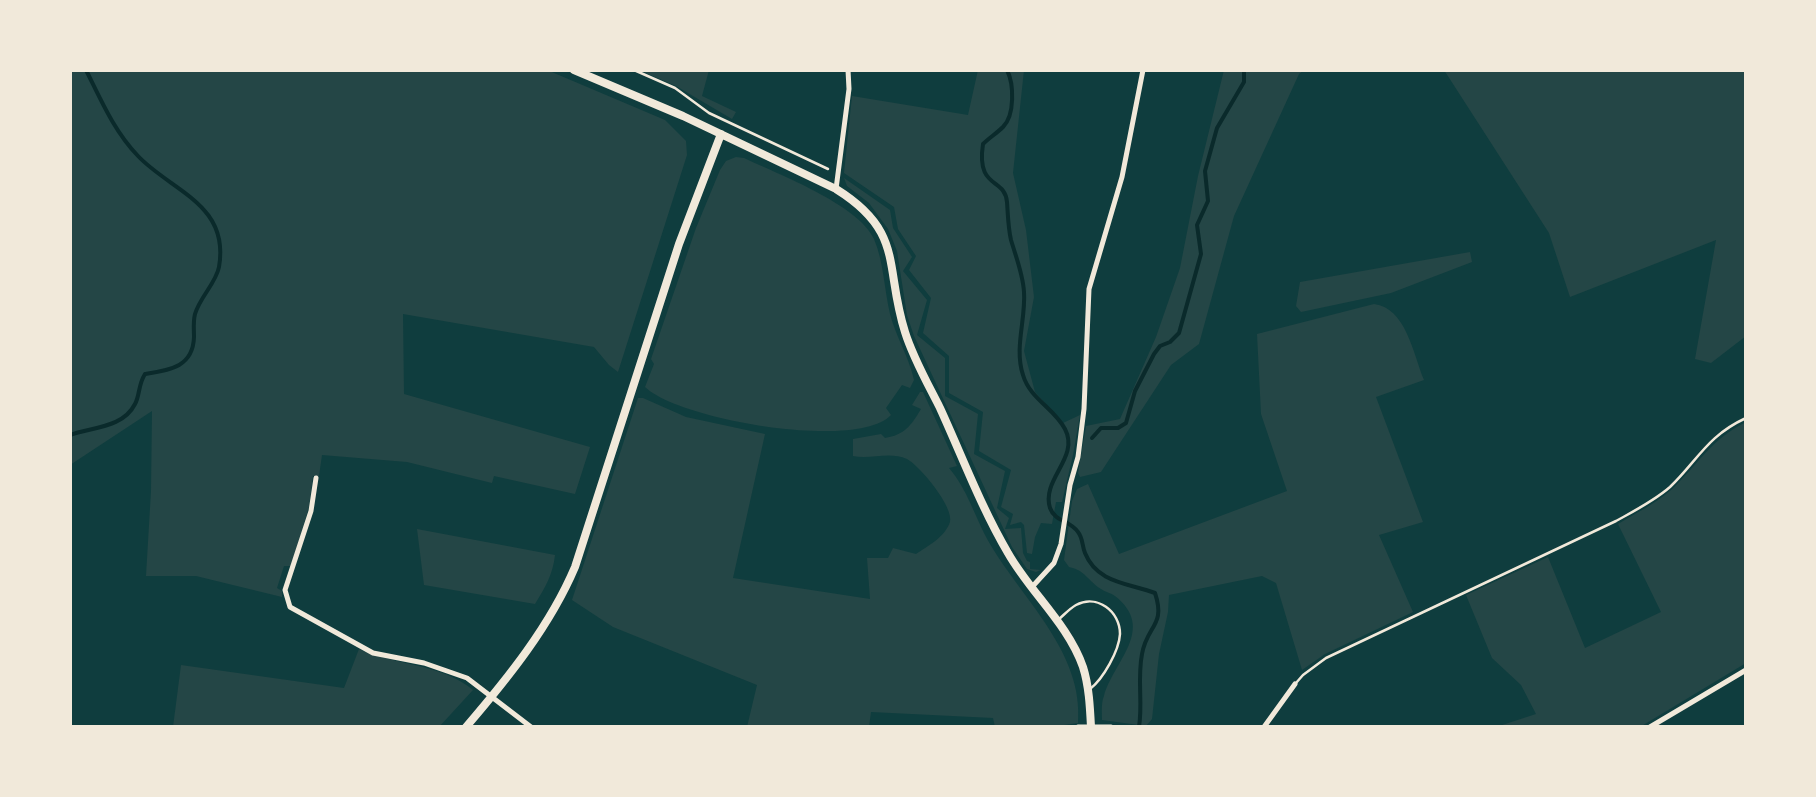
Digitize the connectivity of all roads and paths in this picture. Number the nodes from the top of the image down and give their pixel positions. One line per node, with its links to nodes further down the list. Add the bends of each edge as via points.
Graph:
1 (574, 70): 5 (street)
2 (634, 70): 6 (path)
3 (848, 70): 6 (street)
4 (1143, 70): 10 (street, via 1122,177 1089,289 1084,408 1063,532 1054,563)
5 (721, 134): 7 (street); 15 (street, via 576,567 552,614)
6 (838, 172): 7 (street)
7 (836, 189): 10 (street, via 880,229 906,336 1002,543)
8 (1746, 418): 13 (lane, via 1707,443 1645,505 1326,658)
9 (316, 478): 15 (street, via 285,590 290,606 373,653 450,671)
10 (1032, 588): 11 (street)
11 (1057, 621): 14 (street, via 1082,663); 14 (lane, via 1080,602 1104,604 1114,613 1116,648)
12 (1746, 670): 22 (street)
13 (1295, 684): 21 (street)
14 (1088, 690): 16 (street)
15 (492, 697): 17 (street); 18 (street)
16 (1091, 726): 19 (street); 20 (street)
17 (466, 727)
18 (531, 727)
19 (1078, 727)
20 (1111, 727)
21 (1264, 727)
22 (1650, 727)

